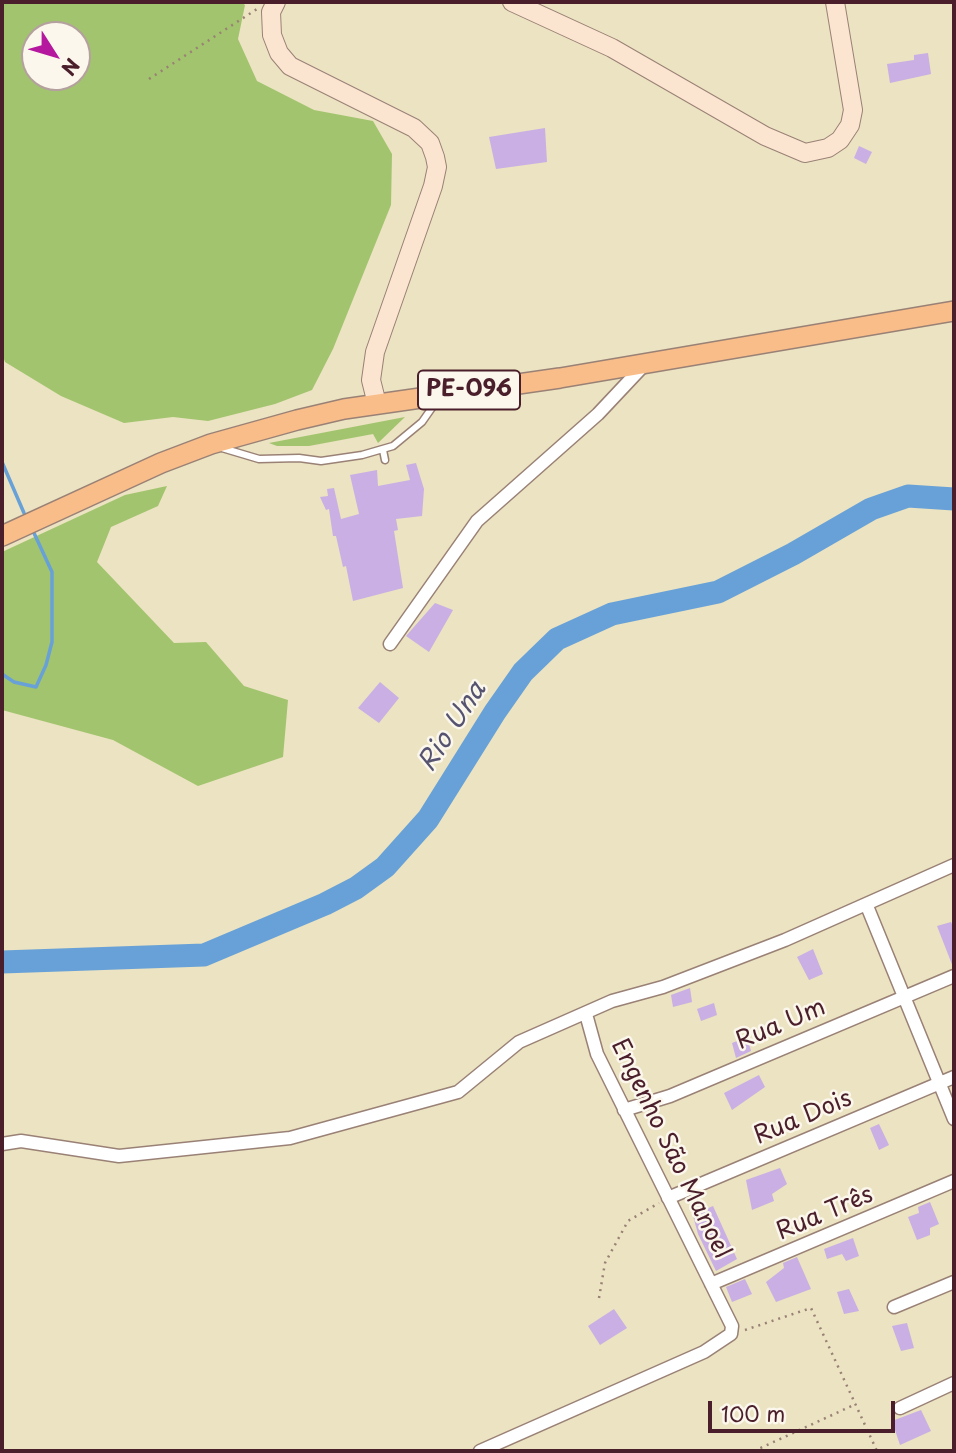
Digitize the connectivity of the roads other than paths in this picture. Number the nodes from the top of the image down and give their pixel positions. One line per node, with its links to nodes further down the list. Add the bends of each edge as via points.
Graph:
1 (276, 2): 7 (street, via 271,12 272,36 290,66 414,128 430,143 435,157 433,186 374,352 371,380)
2 (512, 2): 3 (street, via 612,48 765,136 805,153 839,141 853,110)
3 (835, 2)
4 (954, 311): 5 (main road, PE-096)
5 (645, 364): 6 (main road, PE-096); 12 (street, via 598,414 477,521)
6 (441, 394): 7 (main road, PE-096); 9 (lane, via 422,422)
7 (377, 404): 8 (main road, PE-096)
8 (211, 444): 9 (lane, via 259,459 321,461); 11 (main road, PE-096, via 95,491)
9 (383, 450): 10 (lane)
10 (386, 460)
11 (2, 536)
12 (390, 644)
13 (954, 865): 14 (street)
14 (867, 906): 16 (street); 17 (street)
15 (954, 976): 16 (street, Rua Um)
16 (903, 997): 19 (street); 20 (street, Rua Um, via 670,1096)
17 (586, 1014): 20 (street, Engenho São Manoel, via 597,1054); 22 (street, via 519,1042 458,1092 290,1138 119,1156 21,1140)
18 (954, 1077): 19 (street, Rua Dois)
19 (939, 1083): 21 (street); 24 (street, Rua Dois)
20 (624, 1110): 24 (street, Engenho São Manoel)
21 (954, 1119)
22 (2, 1144)
23 (954, 1181): 26 (street, Rua Três)
24 (668, 1198): 26 (street, Engenho São Manoel)
25 (954, 1282): 27 (street)
26 (711, 1284): 30 (street, Engenho São Manoel, via 732,1326 731,1334 704,1352)
27 (894, 1307)
28 (954, 1383): 29 (street)
29 (900, 1408)
30 (480, 1451)

